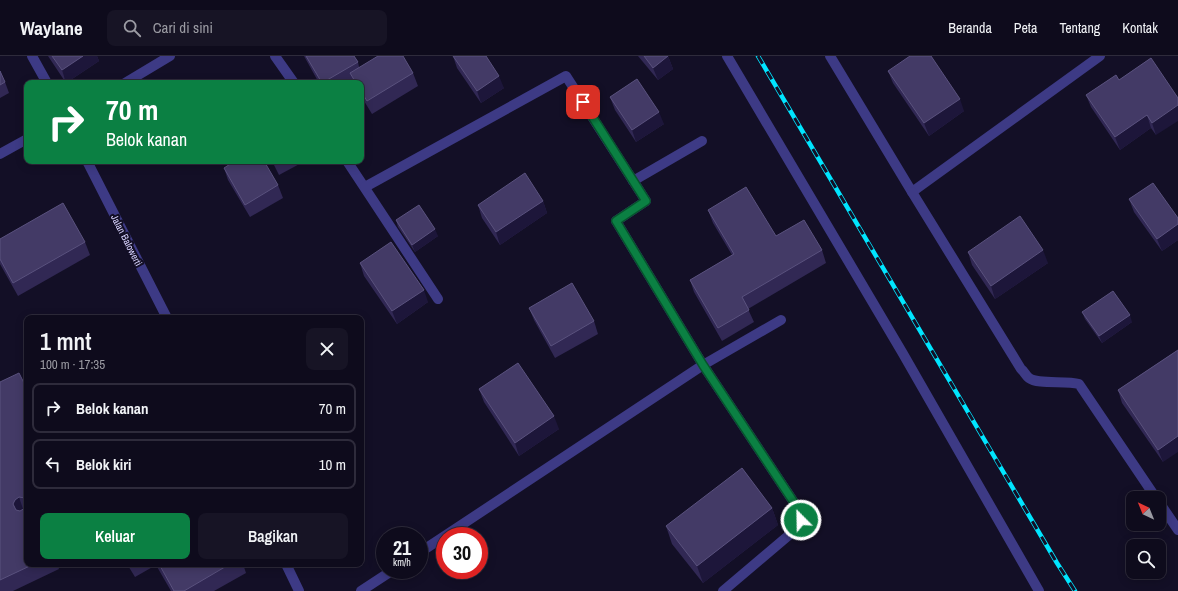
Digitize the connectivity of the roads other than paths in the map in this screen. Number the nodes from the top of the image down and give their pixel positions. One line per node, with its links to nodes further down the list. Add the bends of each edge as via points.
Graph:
1 (32, 56): 7 (street)
2 (170, 56): 8 (street)
3 (275, 56): 9 (street)
4 (727, 56): 31 (street, via 902,352)
5 (830, 56): 17 (street)
6 (1100, 56): 17 (street)
7 (45, 80)
8 (130, 80)
9 (292, 80)
10 (24, 141): 12 (street)
11 (702, 141): 15 (street)
12 (0, 154)
13 (89, 164): 19 (street, Jalan Balowerti)
14 (349, 164): 16 (street)
15 (633, 181): 16 (street, via 566,76); 21 (street, via 646,201 616,221)
16 (365, 187): 18 (street)
17 (912, 192): 22 (street, via 1021,368 1030,379 1079,384)
18 (438, 299)
19 (165, 315)
20 (781, 320): 21 (street)
21 (703, 365): 25 (street); 30 (street, via 799,510 801,520 795,530)
22 (1151, 491)
23 (1166, 512): 24 (street)
24 (1178, 530)
25 (428, 547)
26 (287, 567): 28 (street)
27 (379, 579): 29 (street)
28 (299, 591)
29 (361, 591)
30 (723, 591)
31 (1039, 591)

